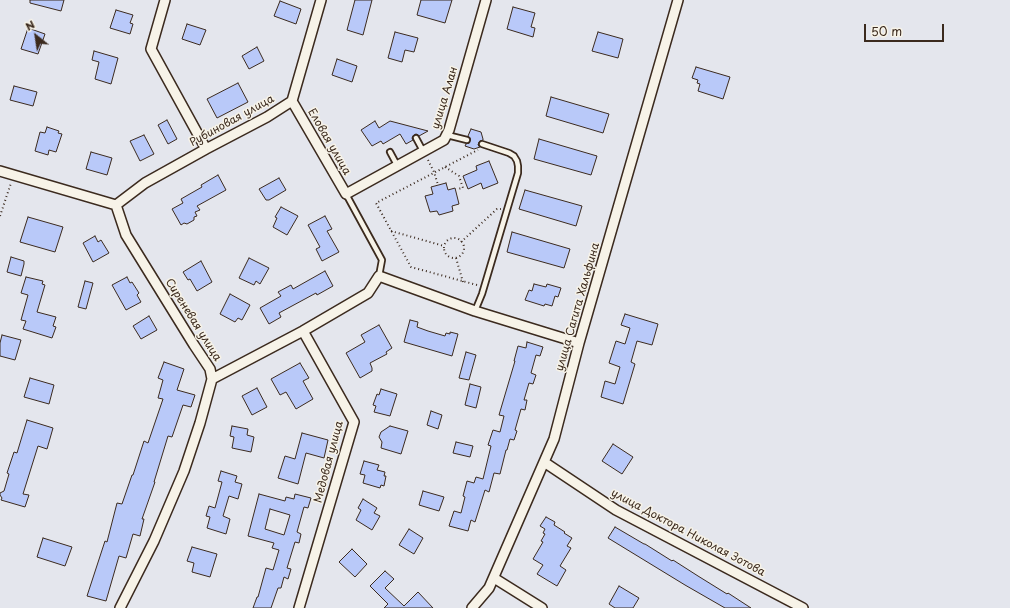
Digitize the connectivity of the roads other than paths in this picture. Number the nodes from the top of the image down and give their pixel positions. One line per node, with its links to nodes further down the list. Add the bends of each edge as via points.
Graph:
1 (165, 0): 10 (street, via 151,49)
2 (321, 0): 5 (street, Рубиновая улица)
3 (486, 0): 6 (street, улица Алан)
4 (678, 0): 20 (street, улица Сагита Хальфина)
5 (292, 101): 10 (street, Рубиновая улица); 15 (street, Еловая улица)
6 (447, 135): 8 (lane); 11 (street, улица Алан, via 444,140)
7 (416, 138): 11 (lane)
8 (467, 140)
9 (482, 144): 18 (lane, via 514,156 518,173)
10 (206, 149): 16 (street, Рубиновая улица, via 145,183)
11 (423, 151): 13 (street, улица Алан)
12 (390, 152): 13 (lane)
13 (397, 165): 15 (street, улица Алан)
14 (0, 170): 16 (street)
15 (346, 194): 17 (lane, via 382,260)
16 (116, 205): 21 (street, Сиреневая улица, via 126,235 210,369)
17 (379, 276): 18 (street); 19 (street, via 368,293)
18 (475, 311): 20 (street)
19 (304, 331): 21 (street); 25 (street, Медовая улица, via 354,422)
20 (579, 343): 22 (street, улица Сагита Хальфина, via 554,439)
21 (212, 379): 24 (street, Сиреневая улица, via 184,471 154,540)
22 (544, 462): 23 (street, улица Сагита Хальфина); 28 (street, улица Доктора Николая Зотова, via 616,510)
23 (494, 578): 26 (street, улица Сагита Хальфина); 27 (street)
24 (120, 608)
25 (299, 608)
26 (472, 608)
27 (542, 608)
28 (804, 608)

